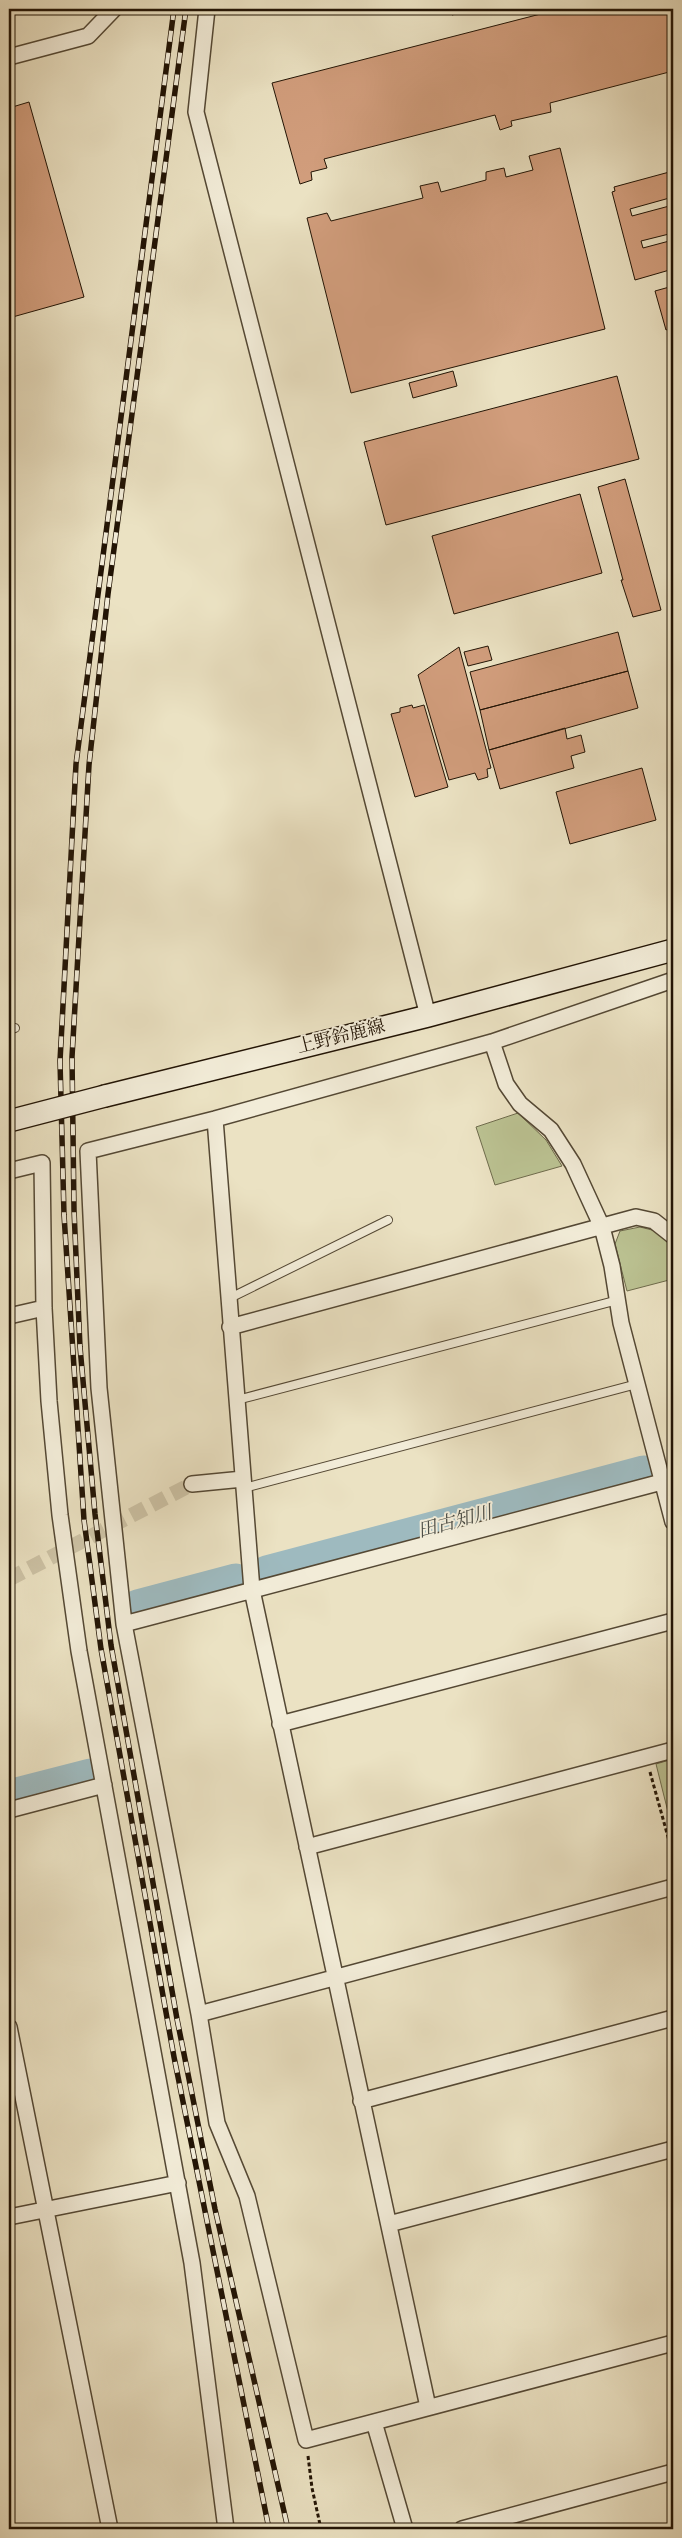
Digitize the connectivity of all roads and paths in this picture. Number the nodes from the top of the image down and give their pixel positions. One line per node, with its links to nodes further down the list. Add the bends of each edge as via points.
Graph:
1 (114, 9): 3 (street, via 88,36)
2 (207, 9): 6 (street, via 196,112)
3 (9, 57)
4 (673, 950): 6 (main road, 上野鈴鹿線)
5 (673, 980): 7 (street)
6 (428, 1016): 9 (main road, 上野鈴鹿線, bridge)
7 (492, 1042): 8 (street); 12 (street, via 506,1084 520,1104 551,1130 573,1164)
8 (215, 1119): 14 (street); 27 (street, via 88,1151 99,1388)
9 (9, 1121)
10 (9, 1171): 16 (street, via 42,1163)
11 (388, 1220): 14 (lane)
12 (602, 1228): 13 (street, via 636,1217 654,1221); 15 (street); 18 (street)
13 (673, 1236)
14 (228, 1299): 18 (street)
15 (618, 1300): 19 (street); 20 (lane)
16 (44, 1308): 17 (street); 31 (street, via 60,1515 79,1650)
17 (9, 1316)
18 (230, 1327): 20 (street)
19 (637, 1384): 21 (street); 23 (lane)
20 (236, 1400): 23 (street)
21 (668, 1480): 24 (street); 25 (street)
22 (192, 1484): 23 (street)
23 (244, 1484): 25 (street)
24 (673, 1522)
25 (252, 1590): 27 (street); 28 (street)
26 (673, 1621): 28 (street)
27 (124, 1624): 37 (street)
28 (280, 1724): 33 (street)
29 (673, 1750): 30 (street)
30 (646, 1757): 33 (street); 34 (path)
31 (104, 1784): 32 (street); 43 (street)
32 (9, 1810)
33 (306, 1847): 36 (street)
34 (673, 1855)
35 (673, 1888): 36 (street)
36 (334, 1976): 37 (street); 41 (street)
37 (199, 2014): 50 (street, via 217,2123 247,2196)
38 (673, 2018): 41 (street)
39 (9, 2027): 40 (street)
40 (11, 2051): 44 (street)
41 (361, 2101): 46 (street)
42 (673, 2149): 46 (street)
43 (178, 2183): 44 (street); 53 (street, via 192,2263)
44 (44, 2210): 45 (street); 52 (street)
45 (9, 2217)
46 (389, 2224): 48 (street)
47 (673, 2343): 48 (street)
48 (428, 2407): 49 (street)
49 (374, 2422): 50 (street); 55 (street)
50 (306, 2440): 54 (path)
51 (673, 2472): 56 (street)
52 (110, 2529)
53 (226, 2529)
54 (321, 2529)
55 (405, 2529)
56 (462, 2529)

